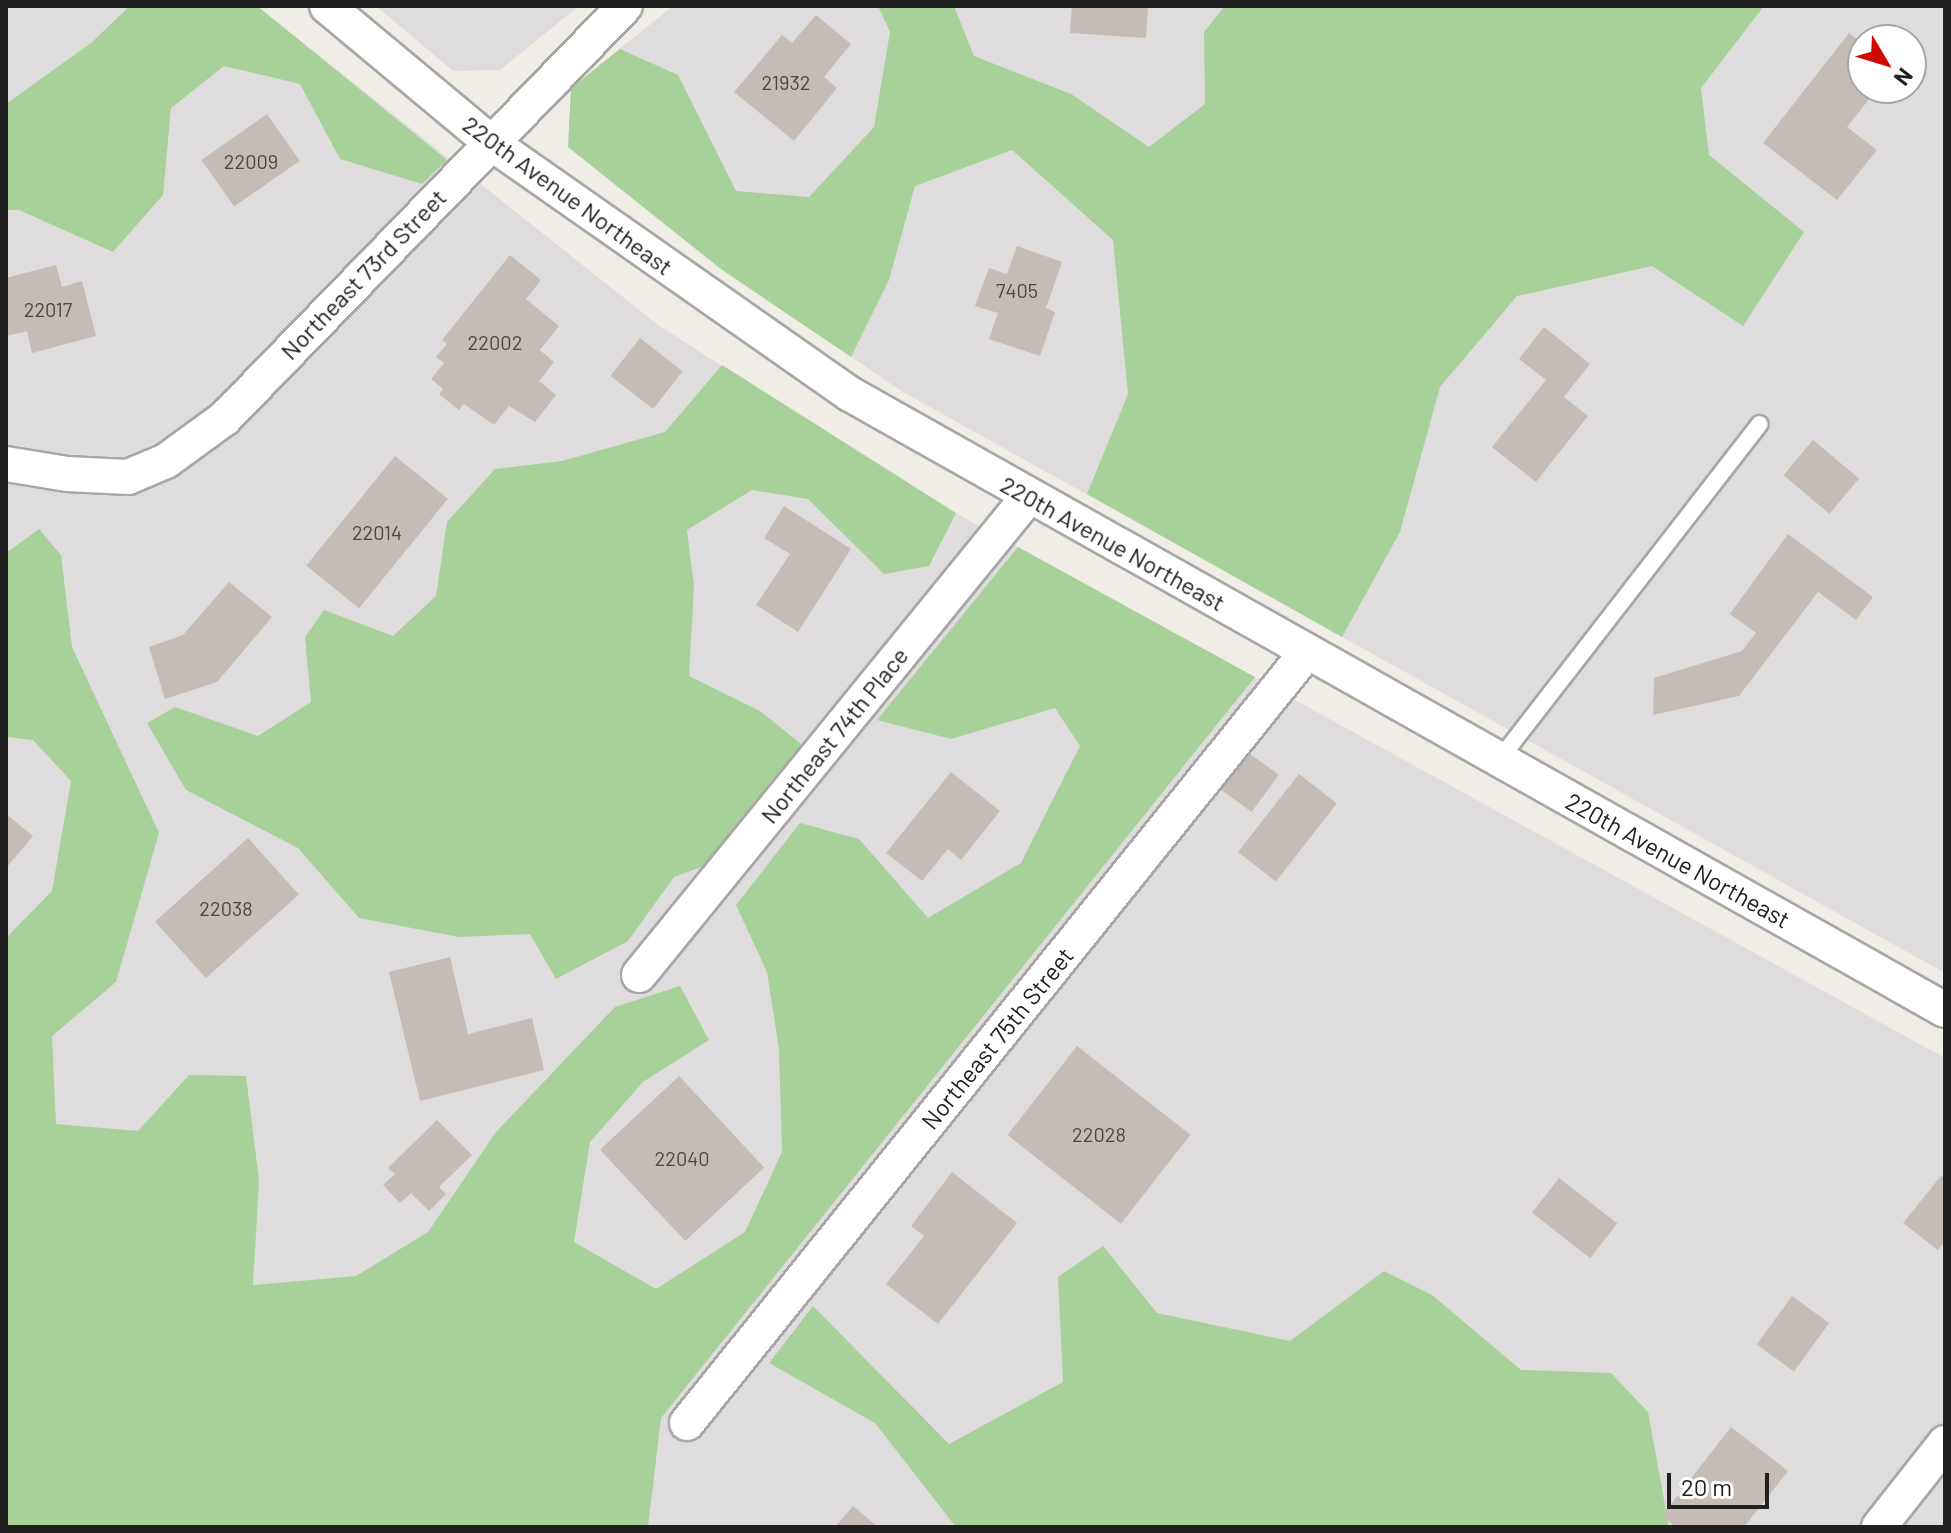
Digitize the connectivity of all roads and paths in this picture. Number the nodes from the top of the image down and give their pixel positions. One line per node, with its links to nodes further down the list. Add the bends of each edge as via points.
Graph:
1 (327, 6): 3 (street, 220th Avenue Northeast)
2 (625, 6): 3 (street, Northeast 73rd Street)
3 (490, 142): 5 (street, Northeast 73rd Street, via 225,418 166,461 128,477); 6 (street, 220th Avenue Northeast, via 850,394)
4 (1760, 424): 8 (lane)
5 (6, 464)
6 (1029, 496): 7 (street, 220th Avenue Northeast); 9 (street, Northeast 74th Place)
7 (1307, 652): 8 (street, 220th Avenue Northeast); 11 (street, Northeast 75th Street)
8 (1499, 760): 10 (street, 220th Avenue Northeast)
9 (639, 975)
10 (1945, 1010)
11 (687, 1423)
12 (1945, 1443): 13 (street)
13 (1879, 1527)

